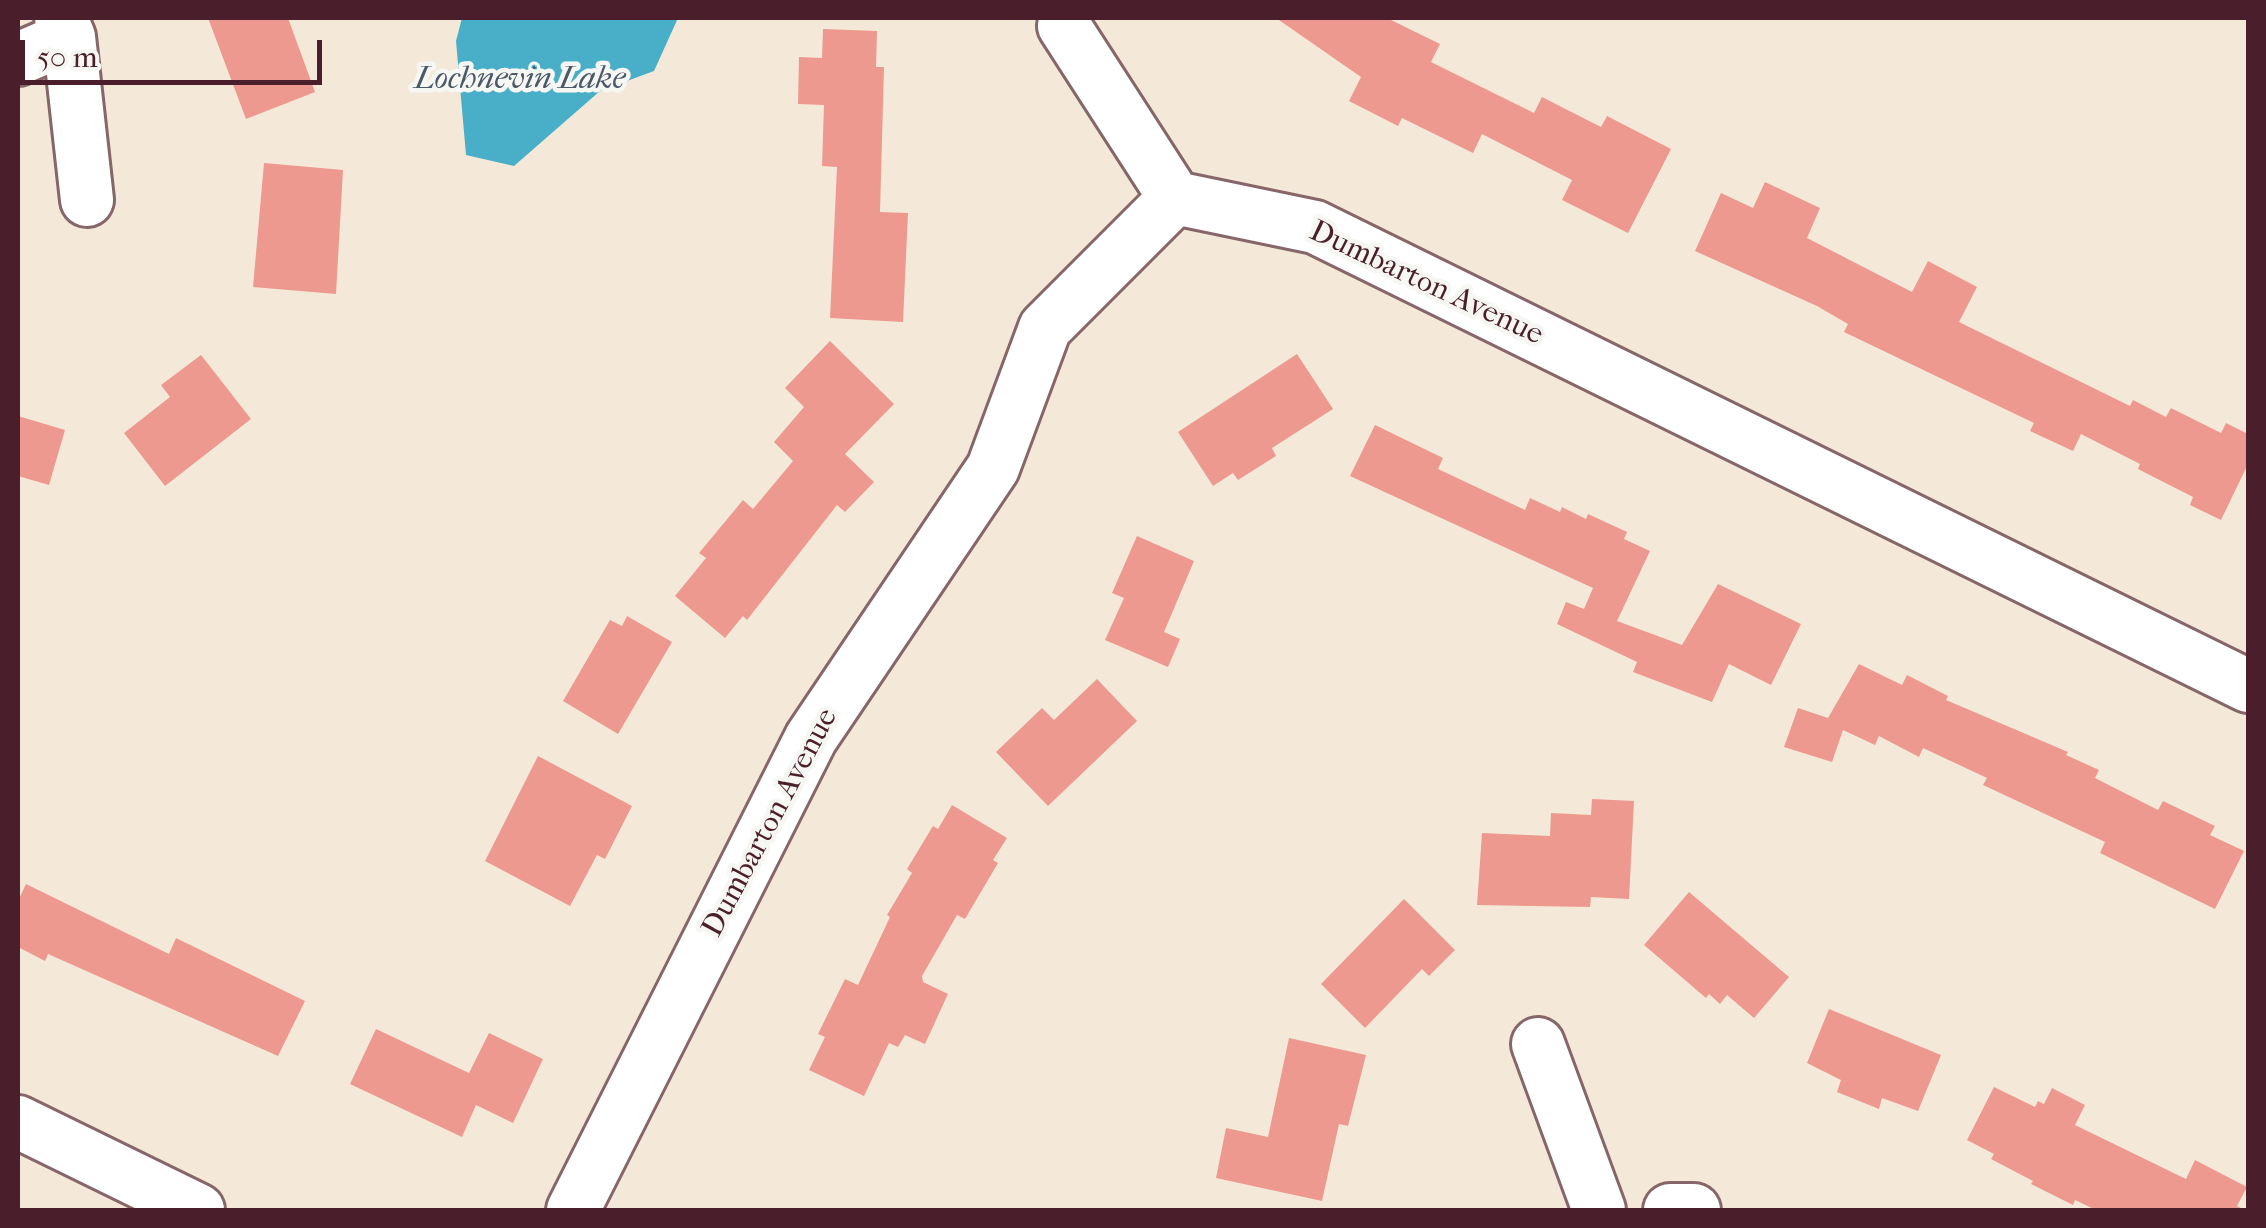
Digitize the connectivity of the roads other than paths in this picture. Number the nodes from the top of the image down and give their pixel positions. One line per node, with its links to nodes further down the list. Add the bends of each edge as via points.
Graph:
1 (1064, 26): 4 (street)
2 (65, 27): 3 (street); 5 (street)
3 (18, 59)
4 (1175, 198): 6 (street, Dumbarton Avenue, via 1315,227); 10 (street, Dumbarton Avenue, via 1045,328 993,468 810,738)
5 (87, 200)
6 (2248, 686)
7 (1538, 1044): 11 (street)
8 (18, 1122): 9 (street)
9 (198, 1210)
10 (573, 1210)
11 (1599, 1210)
12 (1670, 1210): 13 (street)
13 (1694, 1210)

